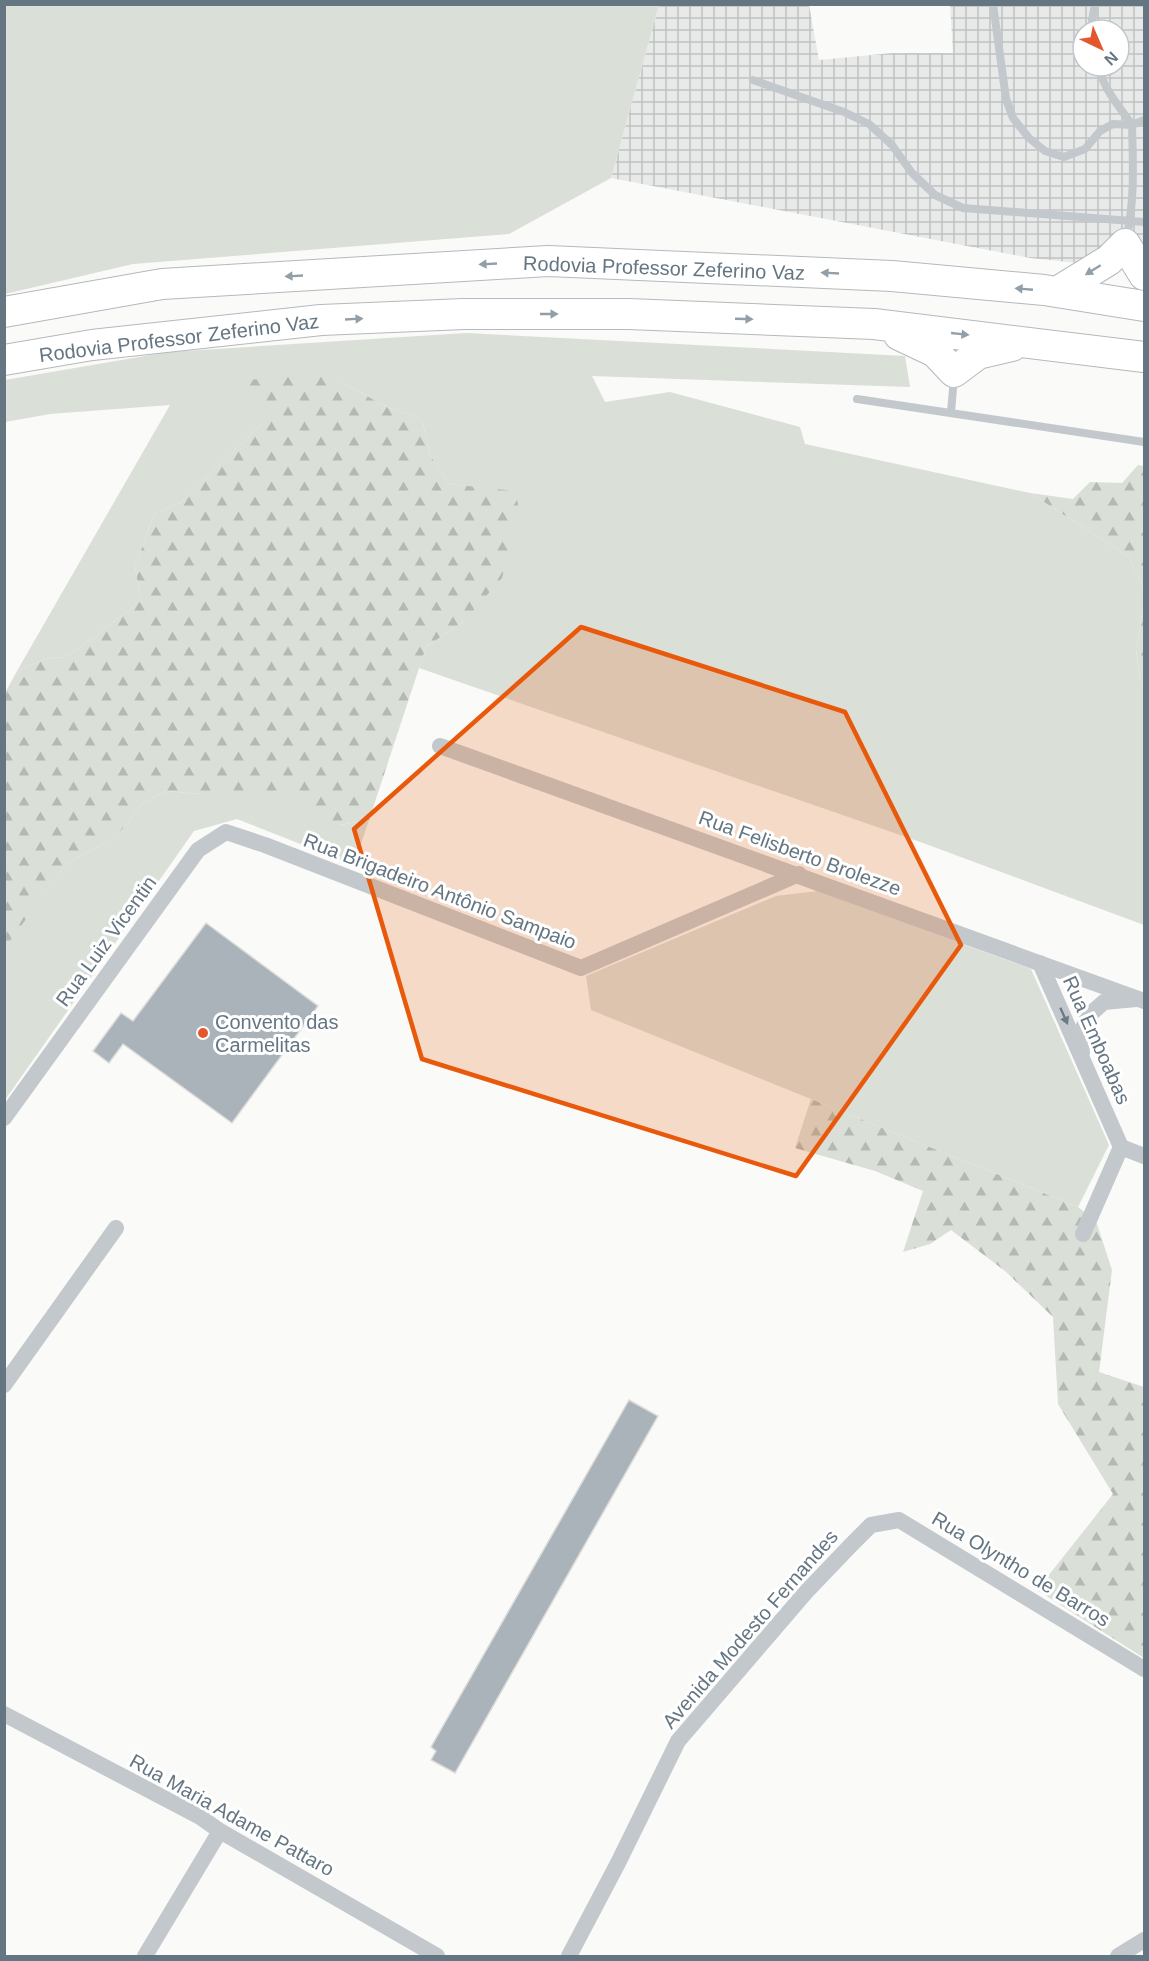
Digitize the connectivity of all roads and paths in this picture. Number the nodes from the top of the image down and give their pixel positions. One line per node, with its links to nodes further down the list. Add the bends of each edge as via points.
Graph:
1 (993, 4): 5 (lane, via 1006,99 1013,118 1029,138 1045,151 1064,157 1085,149 1100,131 1113,124)
2 (1103, 78): 5 (lane)
3 (753, 80): 6 (lane, via 868,124 892,145 912,173 935,195 963,208)
4 (1144, 120): 5 (lane)
5 (1132, 125): 6 (lane)
6 (1133, 229): 7 (highway); 8 (highway, one-way to 8, via 1109,260)
7 (1144, 275)
8 (1057, 292): 9 (highway, Rodovia Professor Zeferino Vaz); 10 (highway, Rodovia Professor Zeferino Vaz, one-way to 10, via 892,276 548,261 162,284)
9 (1144, 306)
10 (4, 312)
11 (874, 324): 12 (highway, Rodovia Professor Zeferino Vaz, one-way to 12); 14 (highway, Rodovia Professor Zeferino Vaz, one-way to 11, via 92,345 321,320 464,314 628,314); 15 (highway, via 935,352)
12 (1033, 342): 13 (highway, Rodovia Professor Zeferino Vaz); 15 (highway, via 978,354)
13 (1144, 357)
14 (4, 360)
15 (954, 372): 17 (lane)
16 (857, 399): 17 (lane)
17 (951, 412): 18 (lane)
18 (1144, 442)
19 (440, 746): 21 (street, Rua Felisberto Brolezze)
20 (265, 845): 21 (street, Rua Brigadeiro Antônio Sampaio, via 581,968); 25 (street, Rua Luiz Vicentin, via 226,832 198,850)
21 (799, 874): 22 (street, Rua Felisberto Brolezze)
22 (1040, 963): 23 (street, Rua Felisberto Brolezze); 24 (street, Rua Emboabas, one-way to 24)
23 (1142, 1000): 24 (street, via 1104,1002 1088,1016 1080,1036)
24 (1084, 1063): 26 (street, Rua Emboabas)
25 (4, 1118)
26 (1121, 1147): 27 (street); 29 (street)
27 (1144, 1156)
28 (117, 1228): 30 (street)
29 (1083, 1234)
30 (4, 1385)
31 (871, 1525): 32 (street, Rua Olyntho de Barros, via 899,1520); 38 (street, Avenida Modesto Fernandes, via 806,1592 678,1741)
32 (1144, 1669)
33 (5, 1714): 34 (street, Rua Maria Adame Pattaro)
34 (220, 1831): 36 (street); 37 (street, Rua Maria Adame Pattaro)
35 (1144, 1940): 39 (street)
36 (145, 1956)
37 (437, 1956)
38 (568, 1956)
39 (1118, 1956)

